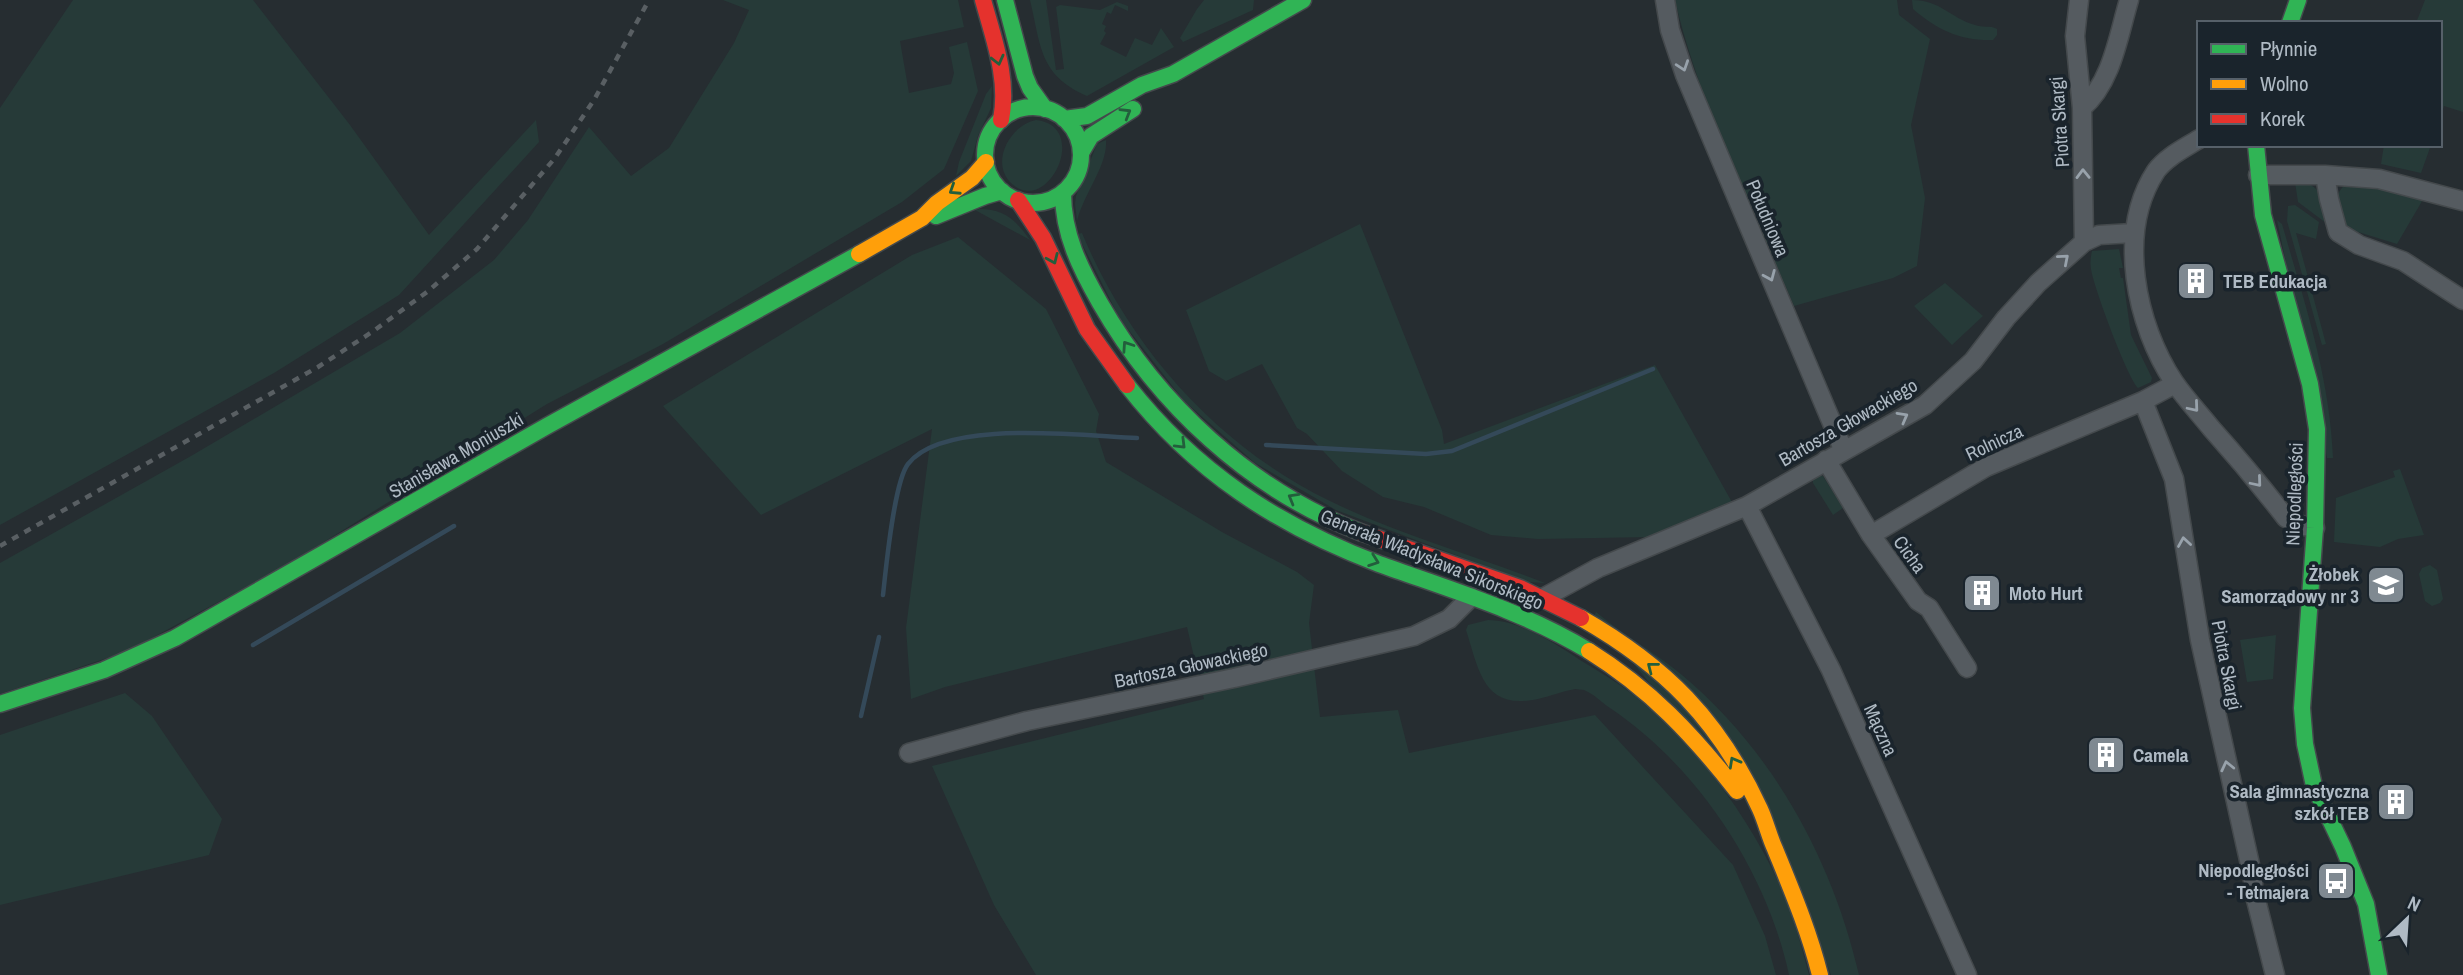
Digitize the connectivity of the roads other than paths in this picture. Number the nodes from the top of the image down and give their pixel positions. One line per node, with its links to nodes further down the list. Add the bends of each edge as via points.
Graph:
1 (983, 0): 13 (main road, one-way to 13, via 1003,82)
2 (1005, 0): 11 (main road, via 1025,76)
3 (1303, 0): 9 (main road)
4 (1665, 0): 30 (street, Południowa, one-way to 30, via 1685,75)
5 (2079, 0): 10 (street, Piotra Skargi, via 2075,36)
6 (2129, 0): 10 (street, via 2099,89)
7 (2298, 0): 8 (main road)
8 (2291, 21)
9 (1173, 74): 12 (main road, via 1142,85 1087,116); 16 (main road, one-way to 9, via 1091,136 1152,97)
10 (2082, 108): 26 (street, Piotra Skargi, one-way to 10)
11 (1045, 109): 12 (main road); 13 (main road, via 1027,108)
12 (1064, 119): 16 (main road, via 1079,140)
13 (1002, 120): 17 (main road, via 990,134)
14 (2197, 140): 25 (street, via 2157,170)
15 (2256, 147): 18 (main road, Niepodległości)
16 (1081, 153): 21 (main road, via 1077,175)
17 (986, 162): 20 (main road); 24 (main road, Stanisława Moniuszki, one-way to 24)
18 (2258, 175): 19 (street); 34 (main road, Niepodległości, via 2263,215 2310,384 2317,429)
19 (2325, 175): 23 (street, via 2379,179); 27 (street, via 2338,232 2403,261)
20 (1002, 191): 22 (main road); 24 (main road, Stanisława Moniuszki, via 948,213)
21 (1063, 193): 22 (main road, via 1037,203); 38 (main road, Generała Władysława Sikorskiego, one-way to 21, via 1323,515 1260,478 1206,436 1161,390 1108,317 1072,247)
22 (1018, 200): 37 (main road, Generała Władysława Sikorskiego, one-way to 37, via 1037,226 1074,307 1113,368 1158,421 1213,474 1273,515 1314,536)
23 (2463, 201)
24 (922, 218): 40 (main road, Stanisława Moniuszki, via 175,638 104,670)
25 (2133, 233): 26 (street, Bartosza Głowackiego, via 2098,235); 28 (street, via 2144,322)
26 (2084, 242): 30 (street, Bartosza Głowackiego, one-way to 26, via 1925,405 1973,360 2038,283)
27 (2463, 300)
28 (2175, 384): 29 (street); 33 (street, one-way to 33)
29 (2143, 401): 35 (street, Rolnicza, via 1986,467); 45 (street, Piotra Skargi, one-way to 29, via 2200,640 2174,479)
30 (1843, 449): 31 (street, Bartosza Głowackiego)
31 (1826, 460): 32 (street, Bartosza Głowackiego); 35 (street, Cicha)
32 (1747, 506): 38 (street, Bartosza Głowackiego, via 1598,568); 44 (street, Mączna, via 1831,670)
33 (2286, 518): 34 (street); 36 (street)
34 (2315, 528): 36 (main road, Niepodległości)
35 (1871, 535): 39 (street, Cicha, via 1918,601 1929,608)
36 (2312, 563): 46 (main road, Niepodległości, via 2302,708 2305,744 2314,786 2366,904)
37 (1471, 597): 41 (street, Bartosza Głowackiego, via 1440,625 1401,639 1027,721); 42 (main road, Generała Władysława Sikorskiego, via 1554,631 1634,683 1697,741)
38 (1543, 598): 42 (main road, Generała Władysława Sikorskiego, one-way to 38, via 1760,808 1703,713 1627,647)
39 (1967, 668)
40 (0, 704)
41 (909, 753)
42 (1773, 846): 43 (main road, Generała Władysława Sikorskiego, via 1797,899)
43 (1821, 975)
44 (1967, 975)
45 (2275, 975)
46 (2379, 975)

